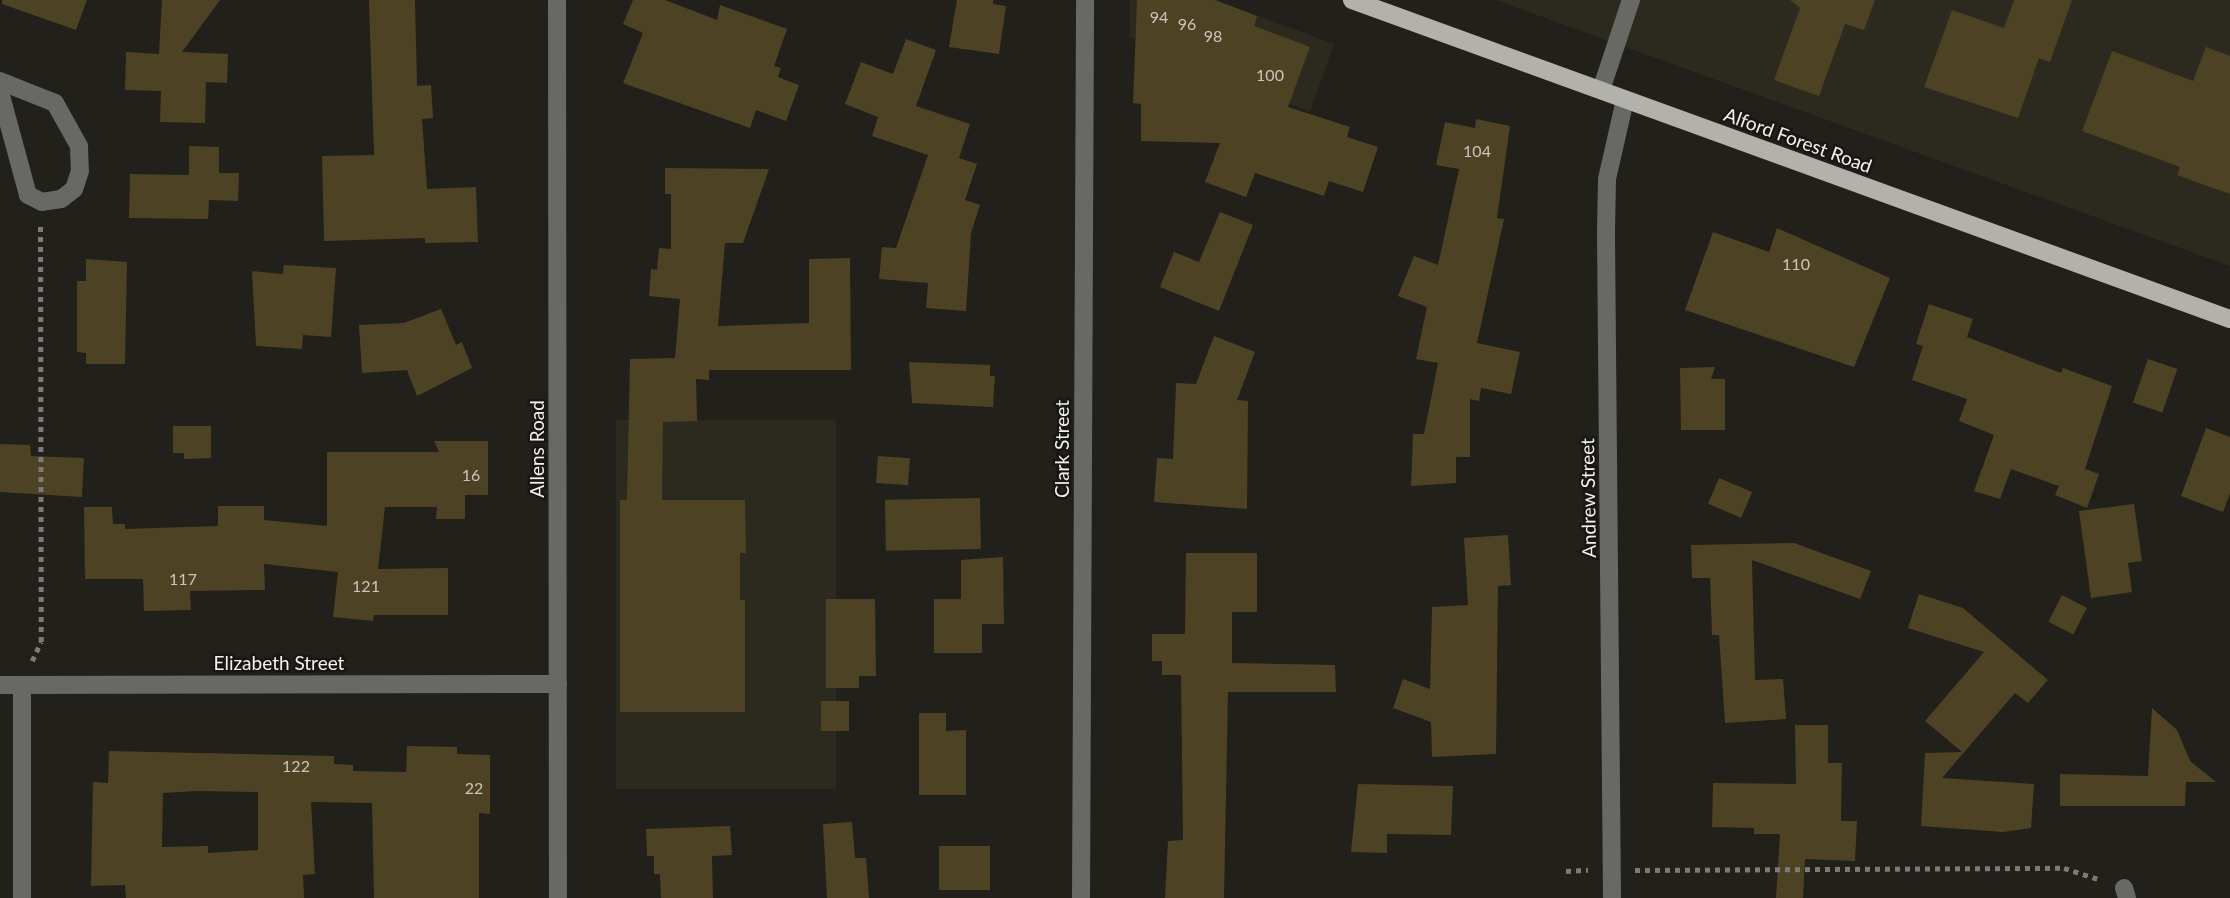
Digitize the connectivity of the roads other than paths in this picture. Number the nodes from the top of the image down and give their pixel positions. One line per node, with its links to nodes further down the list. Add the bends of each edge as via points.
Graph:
1 (557, 0): 10 (street, Allens Road)
2 (1085, 0): 15 (street, Clark Street)
3 (1352, 0): 6 (main road, Alford Forest Road)
4 (1631, 0): 6 (street)
5 (0, 81): 7 (street, via 55,103 79,146 80,171 74,189 61,199 42,202 28,195)
6 (1601, 90): 8 (main road, Alford Forest Road)
7 (0, 92)
8 (1625, 100): 9 (main road, Alford Forest Road); 16 (street, Andrew Street, via 1607,179 1606,232)
9 (2230, 319)
10 (558, 684): 12 (street, Elizabeth Street); 14 (street, Allens Road)
11 (0, 685): 12 (street, Elizabeth Street)
12 (22, 685): 13 (street)
13 (22, 898)
14 (558, 898)
15 (1081, 898)
16 (1612, 898)

